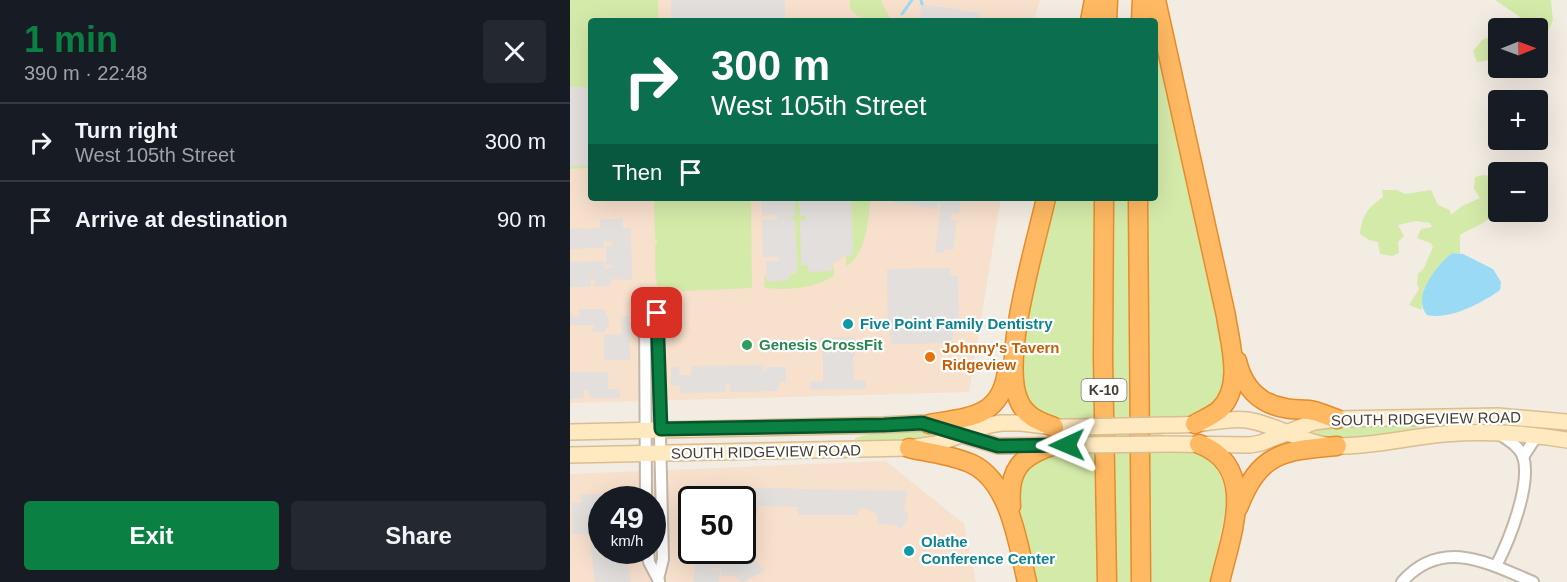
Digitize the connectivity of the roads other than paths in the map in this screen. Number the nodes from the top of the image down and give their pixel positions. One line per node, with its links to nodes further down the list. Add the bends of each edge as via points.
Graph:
1 (1094, 0): 5 (highway)
2 (1108, 0): 6 (highway)
3 (1142, 0): 7 (highway)
4 (1156, 0): 11 (highway)
5 (1091, 18)
6 (1107, 18)
7 (1141, 18)
8 (1045, 201): 12 (highway)
9 (1104, 201): 40 (highway, K-10)
10 (1138, 201): 41 (highway, K-10)
11 (1226, 316): 14 (highway, via 1242,378 1251,392 1284,408 1312,410); 17 (highway, via 1232,389 1219,410)
12 (1012, 358): 16 (highway, via 1003,392 991,406 979,413); 24 (highway, via 1014,387 1023,408)
13 (1532, 418): 14 (main road, SOUTH RIDGEVIEW ROAD); 15 (main road, SOUTH RIDGEVIEW ROAD); 23 (main road)
14 (1336, 419): 20 (main road, SOUTH RIDGEVIEW ROAD)
15 (1567, 422)
16 (929, 424): 18 (main road, SOUTH RIDGEVIEW ROAD); 22 (main road, SOUTH RIDGEVIEW ROAD)
17 (1195, 424): 20 (main road, SOUTH RIDGEVIEW ROAD, via 1249,420); 24 (main road, SOUTH RIDGEVIEW ROAD, bridge, via 1080,427)
18 (653, 429): 18 (street, via 657,313 651,298 645,313); 19 (main road, SOUTH RIDGEVIEW ROAD); 30 (street)
19 (570, 432)
20 (1287, 432): 27 (main road, SOUTH RIDGEVIEW ROAD, via 1250,445); 28 (main road, SOUTH RIDGEVIEW ROAD)
21 (1499, 434): 23 (main road, SOUTH RIDGEVIEW ROAD); 28 (main road, SOUTH RIDGEVIEW ROAD, via 1444,434); 32 (street, via 1515,445)
22 (960, 435): 24 (main road, SOUTH RIDGEVIEW ROAD, via 998,446); 24 (main road, SOUTH RIDGEVIEW ROAD, via 1001,423 1021,423); 29 (main road, SOUTH RIDGEVIEW ROAD)
23 (1517, 435): 25 (main road, SOUTH RIDGEVIEW ROAD)
24 (1054, 436): 27 (main road, SOUTH RIDGEVIEW ROAD, bridge, via 1080,445); 35 (highway, via 1021,462 1014,474 1010,488)
25 (1541, 437): 26 (main road, SOUTH RIDGEVIEW ROAD); 32 (street, via 1534,440)
26 (1567, 440)
27 (1199, 444): 34 (highway, via 1219,455 1235,479)
28 (1337, 446): 34 (highway, via 1296,449 1269,460 1247,488)
29 (909, 448): 30 (main road, SOUTH RIDGEVIEW ROAD); 35 (highway, via 961,459 984,471 998,487)
30 (654, 454): 31 (main road, SOUTH RIDGEVIEW ROAD); 33 (street); 38 (street, via 663,559)
31 (570, 455)
32 (1523, 458): 37 (street, via 1519,508)
33 (648, 486)
34 (1232, 527): 42 (highway)
35 (1015, 533): 39 (highway)
36 (650, 564): 38 (street)
37 (1496, 566): 43 (street, via 1469,557 1447,557 1426,564); 44 (street)
38 (659, 581)
39 (1027, 582)
40 (1107, 582)
41 (1141, 582)
42 (1220, 582)
43 (1402, 582)
44 (1533, 582)

